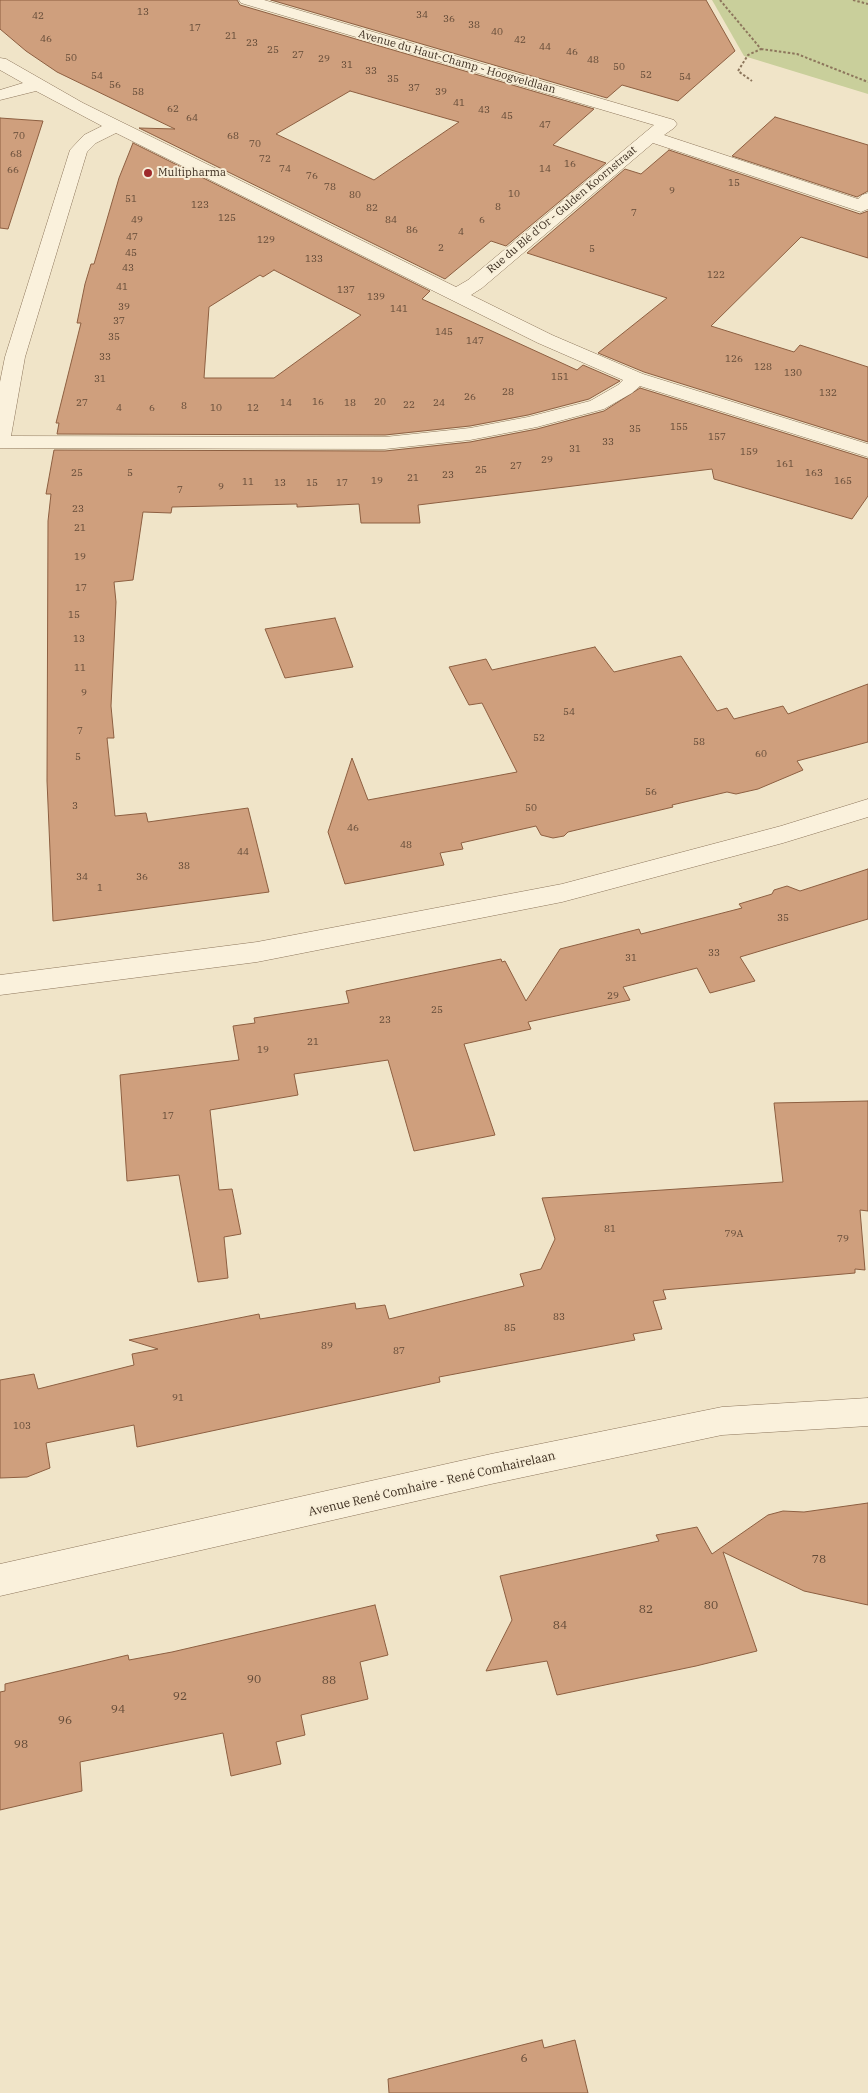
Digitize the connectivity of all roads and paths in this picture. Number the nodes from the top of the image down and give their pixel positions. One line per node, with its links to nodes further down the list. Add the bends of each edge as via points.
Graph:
1 (247, 0): 11 (street, Avenue du Haut-Champ - Hoogveldlaan)
2 (720, 0): 5 (path)
3 (853, 0): 4 (path)
4 (868, 4)
5 (762, 48): 7 (path, via 748,55 738,71); 8 (path, via 797,54)
6 (0, 63): 9 (street)
7 (752, 81)
8 (868, 82)
9 (37, 85): 10 (street); 12 (street)
10 (0, 95)
11 (668, 124): 13 (street, Rue du Blé d'Or - Gulden Koornstraat)
12 (117, 126): 17 (street); 19 (street, via 90,138 79,150 15,357)
13 (650, 136): 15 (street); 17 (street, Rue du Blé d'Or - Gulden Koornstraat, via 475,284)
14 (789, 165): 15 (street)
15 (774, 179): 16 (street, via 861,206)
16 (868, 199)
17 (456, 296): 18 (street, via 545,340)
18 (636, 378): 20 (street, via 625,389 597,405 530,423 470,434 385,443); 21 (street)
19 (0, 436)
20 (0, 442)
21 (868, 451)
22 (868, 808): 23 (street, via 562,893 257,952)
23 (0, 985)
24 (868, 1412): 25 (street, Avenue René Comhaire - René Comhairelaan, via 722,1421)
25 (0, 1580)

